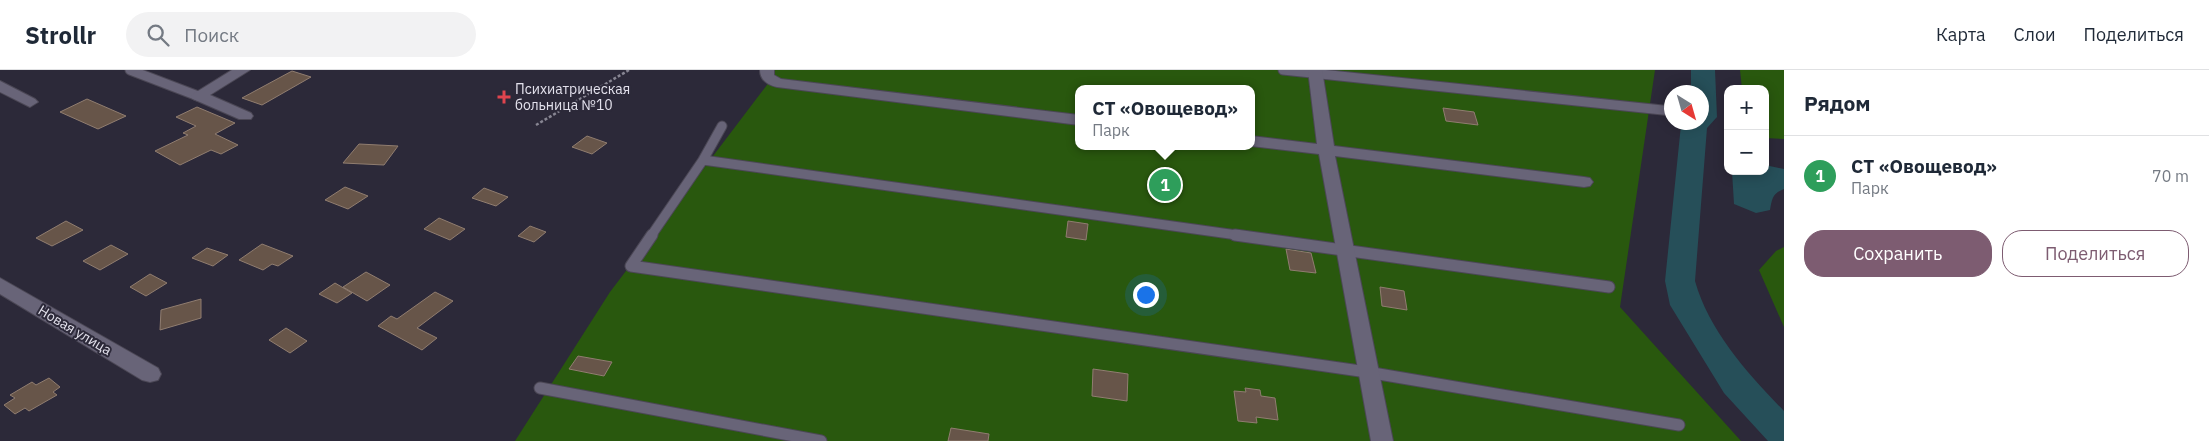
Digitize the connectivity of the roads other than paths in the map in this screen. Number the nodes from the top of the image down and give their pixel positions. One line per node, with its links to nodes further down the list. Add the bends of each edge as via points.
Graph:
1 (130, 70): 7 (lane)
2 (243, 70): 7 (street)
3 (767, 70): 11 (street, via 766,75 778,83)
4 (1283, 70): 5 (lane)
5 (1315, 72): 9 (lane); 14 (street)
6 (0, 86): 8 (street)
7 (198, 96): 10 (street)
8 (30, 102)
9 (1664, 109)
10 (245, 116)
11 (1075, 120)
12 (722, 126): 15 (lane)
13 (1255, 141): 14 (street)
14 (1326, 150): 16 (street); 17 (street)
15 (703, 160): 17 (lane); 20 (lane, via 631,266)
16 (1584, 182)
17 (1344, 248): 19 (lane); 20 (street)
18 (0, 285): 21 (street, Новая улица)
19 (1609, 287)
20 (1367, 372): 23 (lane); 25 (street)
21 (150, 374)
22 (540, 388): 24 (lane)
23 (1679, 425)
24 (821, 441)
25 (1382, 441)

